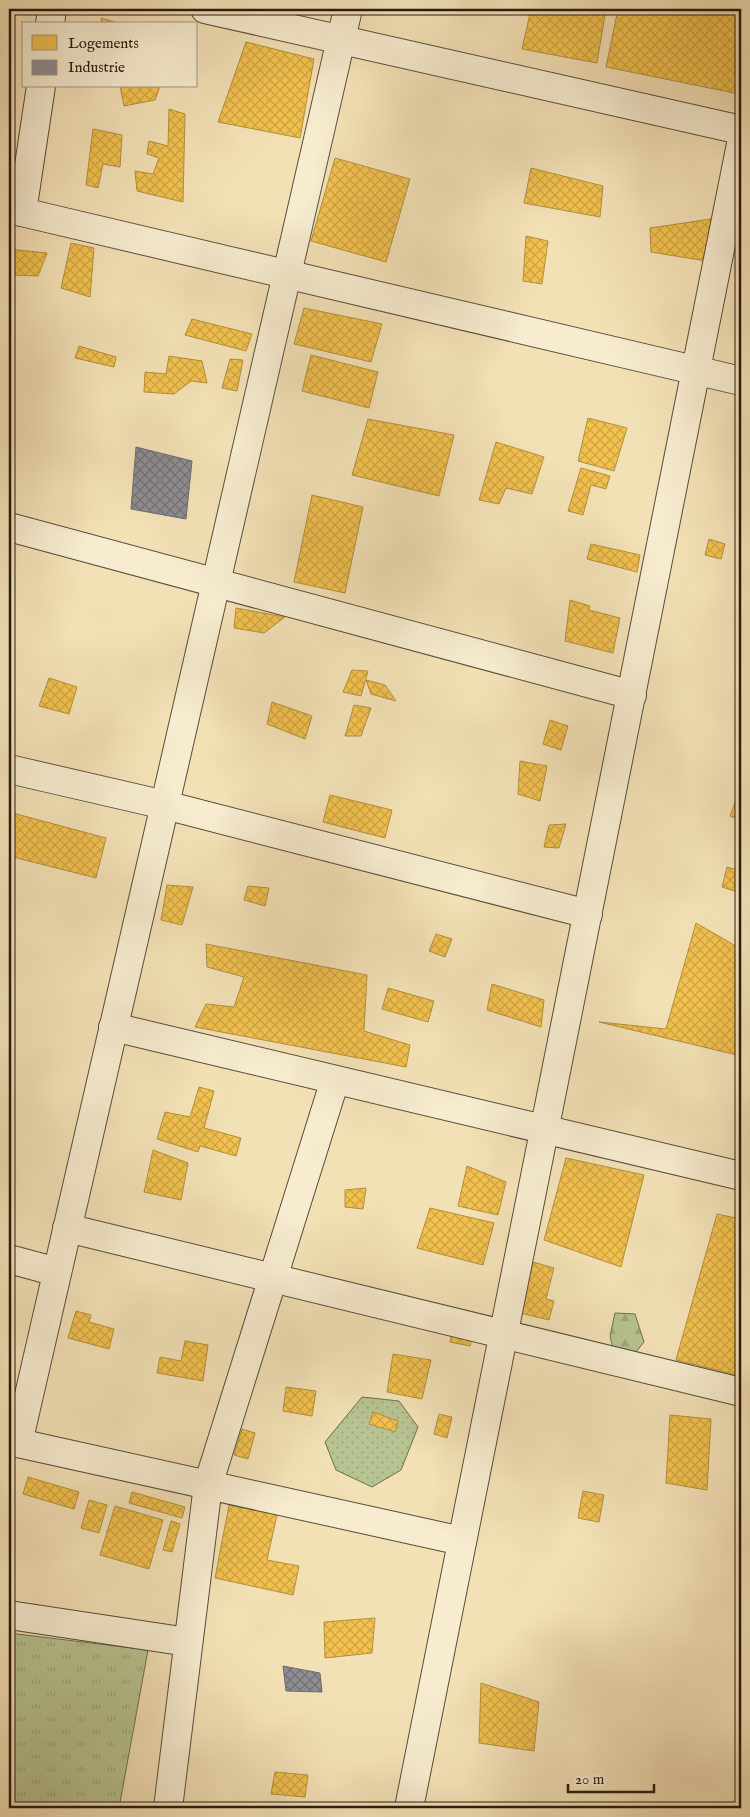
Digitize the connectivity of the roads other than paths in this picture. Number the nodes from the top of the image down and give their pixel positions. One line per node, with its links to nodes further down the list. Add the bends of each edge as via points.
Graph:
1 (52, 9): 4 (street)
2 (206, 9): 5 (street)
3 (348, 9): 5 (street)
4 (50, 22)
5 (340, 39): 7 (street); 10 (street)
6 (41, 88): 9 (street)
7 (741, 130)
8 (741, 144): 11 (street)
9 (15, 211): 10 (street)
10 (287, 274): 11 (street); 14 (street)
11 (696, 370): 12 (street); 15 (street)
12 (741, 380)
13 (9, 527): 14 (street)
14 (215, 583): 15 (street); 17 (street)
15 (632, 695): 18 (street)
16 (9, 769): 17 (street)
17 (165, 805): 18 (street); 19 (street)
18 (588, 914): 21 (street)
19 (113, 1028): 20 (street); 23 (street)
20 (335, 1080): 21 (street); 26 (street)
21 (545, 1129): 22 (street); 27 (street)
22 (741, 1176)
23 (68, 1228): 25 (street); 26 (street)
24 (9, 1259): 25 (street)
25 (57, 1272): 29 (street)
26 (273, 1278): 27 (street); 30 (street)
27 (504, 1334): 28 (street); 31 (street)
28 (741, 1392)
29 (13, 1442): 30 (street)
30 (208, 1485): 31 (street); 33 (street)
31 (462, 1541): 35 (street)
32 (9, 1615): 33 (street)
33 (188, 1642): 34 (street)
34 (168, 1808)
35 (410, 1808)

